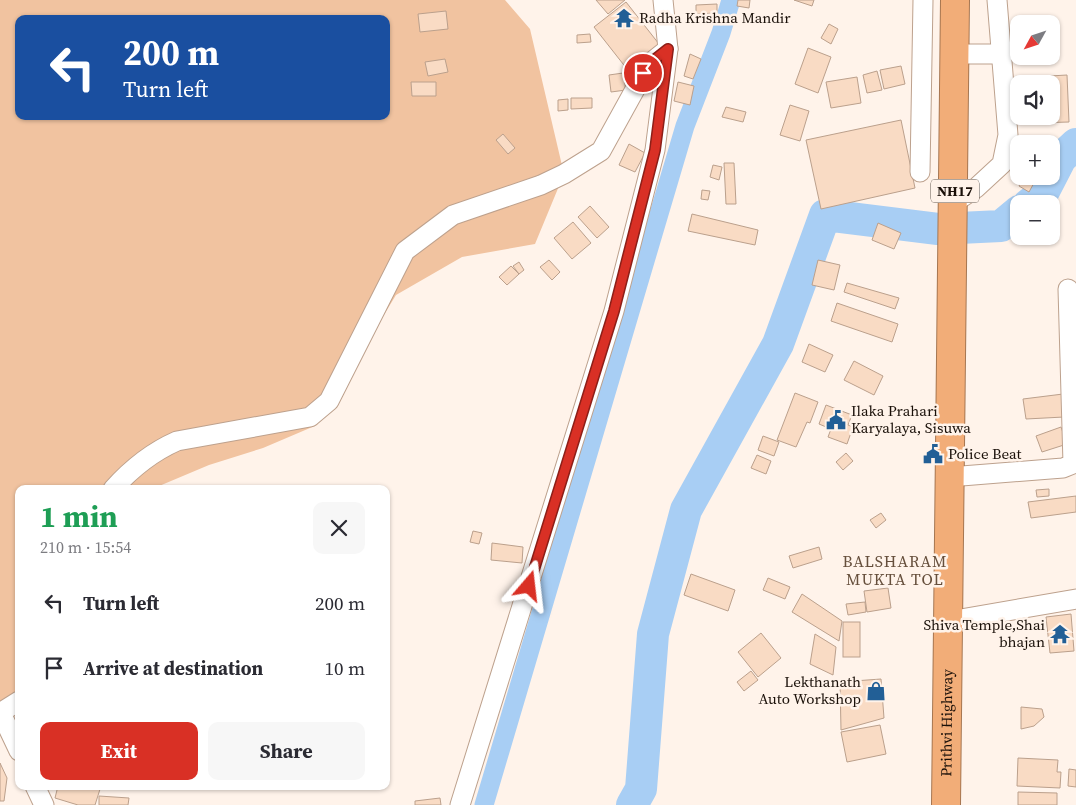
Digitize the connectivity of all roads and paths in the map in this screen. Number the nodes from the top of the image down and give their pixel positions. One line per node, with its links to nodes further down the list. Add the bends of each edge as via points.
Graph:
1 (663, 0): 5 (street)
2 (924, 0): 8 (street)
3 (956, 0): 6 (highway, NH17)
4 (997, 0): 7 (street)
5 (668, 49): 12 (street, via 649,64 601,151 541,185 453,215 404,251 329,401 310,417 177,442 159,449); 20 (street, via 655,150 614,311)
6 (956, 54): 7 (street); 9 (highway, NH17)
7 (1000, 54): 9 (street, via 1008,135 1002,164 976,188)
8 (920, 172)
9 (954, 202): 11 (highway, Prithvi Highway / NH17)
10 (1068, 289): 11 (street, via 1072,464 1063,468)
11 (949, 477): 14 (highway, Prithvi Highway / NH17)
12 (116, 485)
13 (1076, 598): 14 (street)
14 (949, 621): 21 (highway, Prithvi Highway / NH17)
15 (15, 704): 16 (street)
16 (1, 713): 17 (street)
17 (15, 743)
18 (37, 790): 19 (street)
19 (44, 805)
20 (460, 805)
21 (946, 805)

